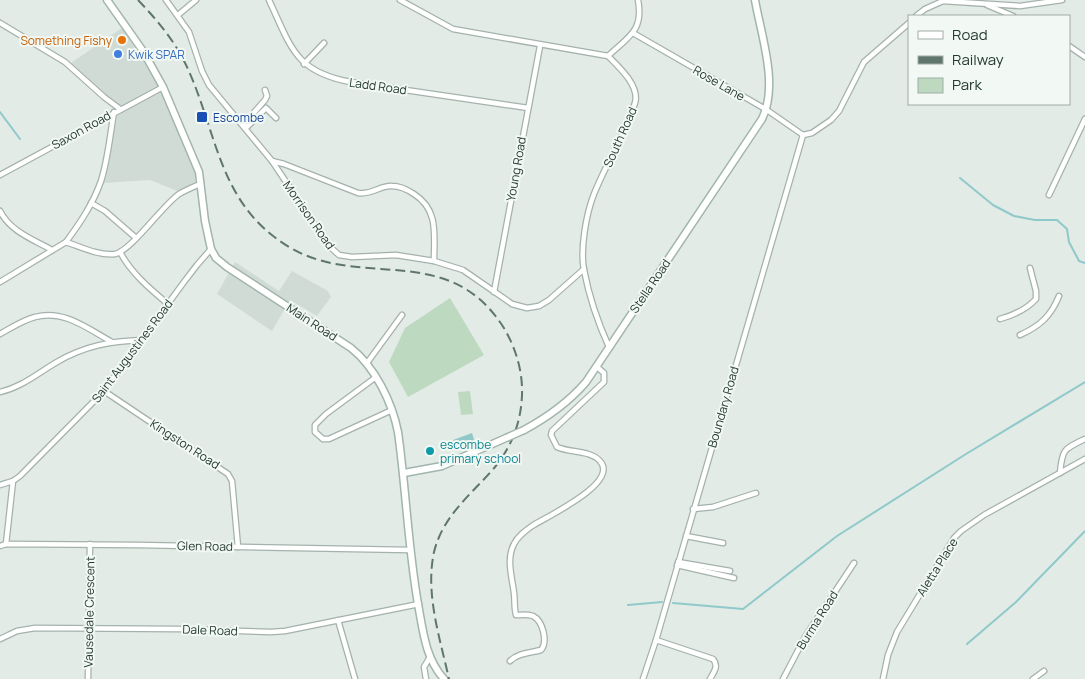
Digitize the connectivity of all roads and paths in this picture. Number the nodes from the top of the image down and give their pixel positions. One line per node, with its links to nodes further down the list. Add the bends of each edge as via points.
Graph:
1 (107, 0): 25 (main road)
2 (166, 0): 13 (street, Morrison Road)
3 (196, 0): 13 (street)
4 (269, 0): 24 (street, Ladd Road, via 288,40)
5 (400, 0): 20 (street, via 452,29)
6 (638, 0): 18 (street, via 639,22)
7 (755, 0): 29 (main road, Stella Road, via 766,57)
8 (927, 0): 12 (street)
9 (1062, 0): 11 (street, via 1020,6)
10 (966, 1): 11 (street); 12 (street, via 943,1)
11 (983, 4): 15 (street)
12 (931, 5): 14 (street)
13 (178, 15): 33 (street, Morrison Road, via 192,38 209,85)
14 (917, 15)
15 (1010, 15)
16 (0, 23): 28 (street, via 65,62)
17 (908, 23): 34 (street, via 864,62 832,120)
18 (633, 32): 22 (street); 29 (street, Rose Lane)
19 (324, 42): 24 (street)
20 (540, 46): 22 (street); 27 (street, Young Road)
21 (1070, 47): 23 (street)
22 (608, 56): 48 (street, South Road, via 631,84 637,98 593,196 587,218)
23 (1085, 57)
24 (304, 64): 27 (street, Ladd Road, via 339,80)
25 (164, 86): 28 (street, Saxon Road); 37 (main road, via 195,161)
26 (265, 90): 33 (street, via 265,100)
27 (528, 108): 50 (street, Young Road)
28 (120, 109): 30 (street, Saxon Road)
29 (767, 110): 34 (street, Rose Lane); 59 (main road, Stella Road)
30 (114, 112): 36 (street, Saxon Road); 39 (street, via 105,168)
31 (276, 118): 33 (street, via 266,108)
32 (1085, 120): 38 (street)
33 (244, 126): 35 (street, Morrison Road)
34 (804, 135): 73 (street, Boundary Road)
35 (272, 161): 46 (street, Morrison Road, via 334,252 352,257 396,255); 46 (street, via 358,193 366,194 391,186 412,192 424,201 432,215)
36 (0, 175)
37 (200, 184): 41 (street, via 180,194); 44 (main road)
38 (1049, 195)
39 (91, 203): 41 (street); 42 (street)
40 (0, 211): 43 (street, via 13,228)
41 (136, 238): 45 (street)
42 (66, 242): 43 (street); 45 (street, via 103,253)
43 (52, 250): 49 (street)
44 (212, 250): 52 (street, Saint Augustines Road); 60 (main road, Main Road, via 221,263 351,348)
45 (120, 252): 52 (street, via 141,280)
46 (434, 261): 50 (street, Morrison Road, via 463,270)
47 (1030, 268): 54 (street, via 1036,299 1016,314)
48 (584, 269): 50 (street, Morrison Road, via 549,300 533,308 519,307); 59 (street, South Road)
49 (0, 282)
50 (494, 292)
51 (1059, 296): 56 (street, via 1046,319)
52 (168, 304): 57 (street, Saint Augustines Road)
53 (402, 315): 60 (street)
54 (1000, 319)
55 (0, 334): 58 (street, via 34,317 50,314 71,319)
56 (1020, 335)
57 (142, 340): 58 (street); 63 (street, Saint Augustines Road)
58 (112, 342): 64 (street, via 71,354 28,381)
59 (609, 347): 61 (main road, Stella Road)
60 (367, 363): 62 (main road, Main Road)
61 (596, 366): 68 (main road, Stella Road, bridge, via 568,402 524,430 442,466); 91 (street, via 604,373 604,382 551,435 557,447 598,459 604,472 585,494 525,531 512,546 510,580 516,615 532,616 540,622 544,644 541,650 516,656)
62 (376, 377): 65 (main road, Main Road); 65 (street, via 326,414 315,425 315,432 323,439 329,439)
63 (104, 391): 70 (street, Saint Augustines Road); 79 (street, Kingston Road, via 228,474 232,480)
64 (0, 392)
65 (392, 410): 68 (main road, Main Road)
66 (1085, 439): 69 (street, via 1068,447 1062,455)
67 (1085, 459): 69 (street, Aletta Place)
68 (404, 472): 80 (main road, Main Road)
69 (1060, 473): 101 (street, Aletta Place, via 984,515 954,538 897,632)
70 (13, 481): 71 (street, Saint Augustines Road); 76 (street)
71 (0, 485)
72 (756, 493): 73 (street)
73 (693, 510): 74 (street, Boundary Road)
74 (686, 536): 75 (street); 82 (street, Boundary Road)
75 (723, 543)
76 (6, 544): 77 (street, Glen Road); 78 (street, Glen Road)
77 (90, 544): 79 (street, Glen Road); 87 (street, Vausedale Crescent)
78 (0, 546)
79 (238, 547): 80 (street, Glen Road)
80 (410, 550): 85 (main road, Main Road)
81 (854, 563): 100 (street, Burma Road, via 805,637)
82 (678, 564): 83 (street); 84 (street); 89 (street, Boundary Road)
83 (730, 571)
84 (734, 578)
85 (418, 604): 86 (street, Dale Road); 90 (main road, Main Road)
86 (338, 620): 87 (street, Dale Road, via 271,632); 95 (street)
87 (89, 628): 88 (street, Dale Road, via 25,629); 94 (street, Vausedale Crescent)
88 (0, 639)
89 (656, 640): 98 (street, Boundary Road); 99 (street, via 713,659 716,667)
90 (430, 657): 93 (main road, Main Road); 96 (street, via 424,667)
91 (510, 661)
92 (1044, 671): 102 (street)
93 (438, 676): 97 (main road, Main Road)
94 (88, 679)
95 (355, 679)
96 (426, 679)
97 (444, 679)
98 (643, 679)
99 (710, 679)
100 (783, 679)
101 (883, 679)
102 (1033, 679)

